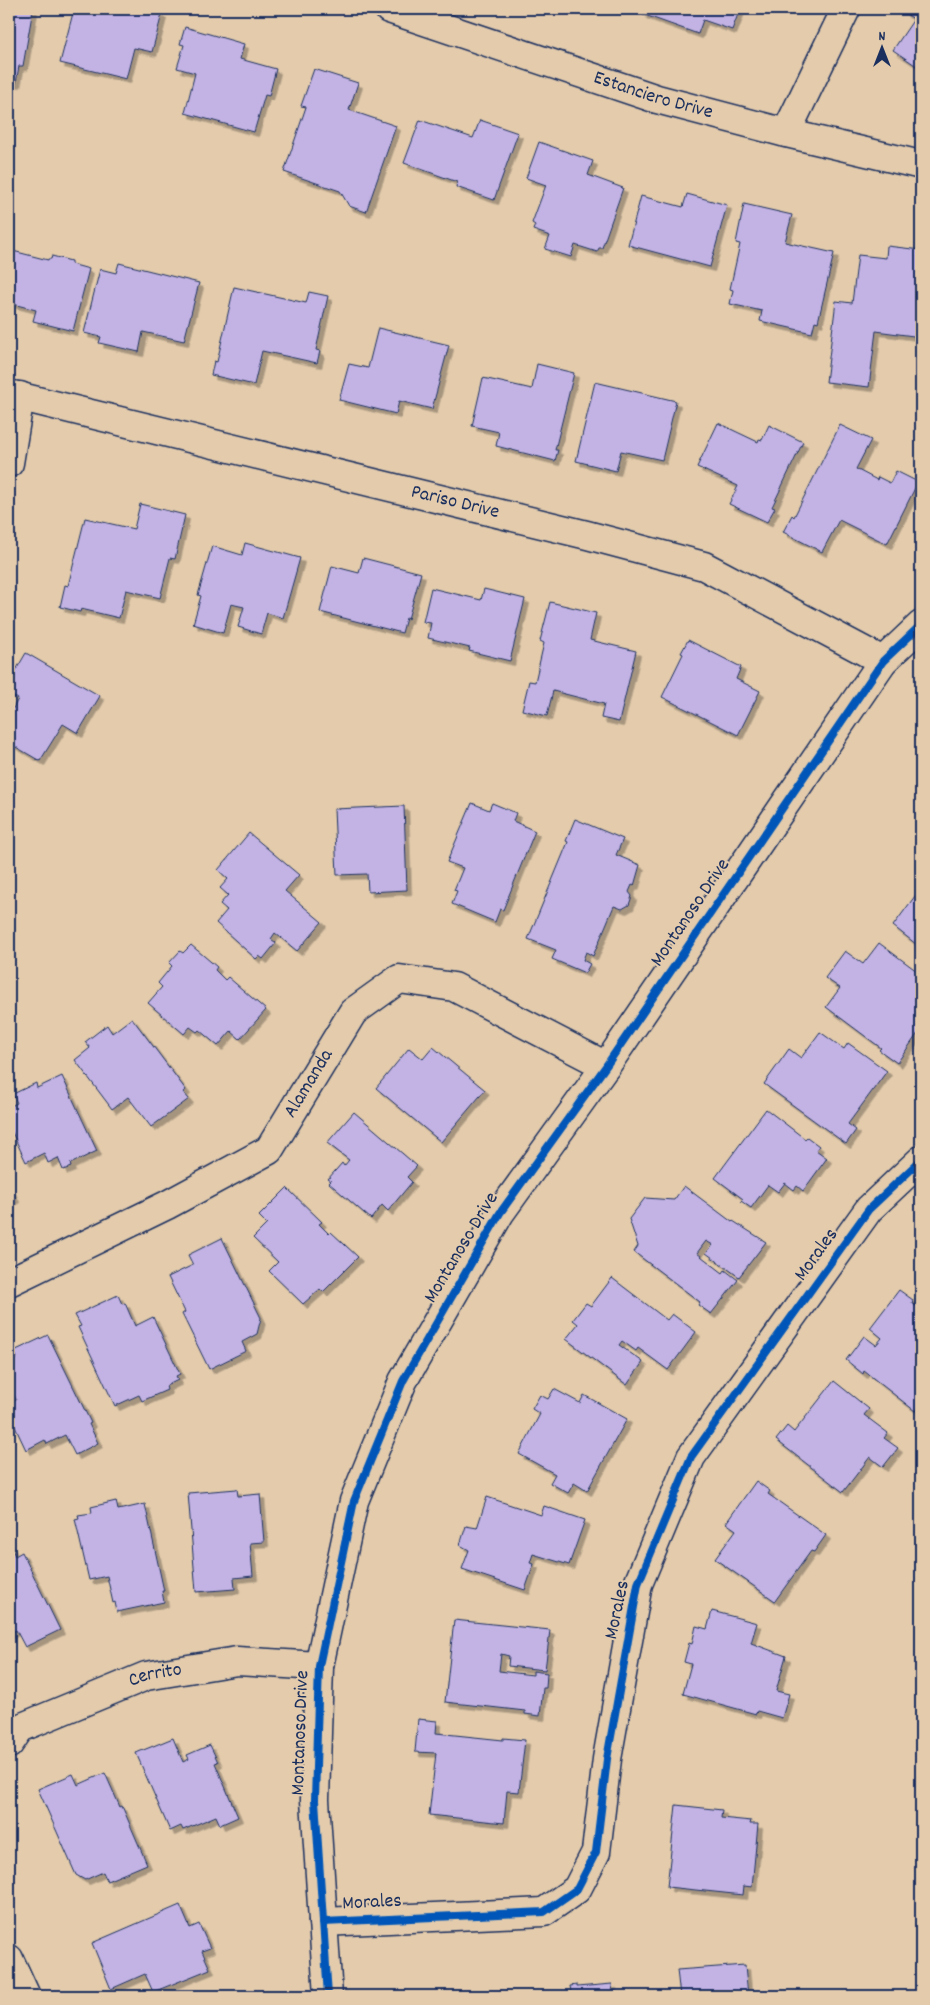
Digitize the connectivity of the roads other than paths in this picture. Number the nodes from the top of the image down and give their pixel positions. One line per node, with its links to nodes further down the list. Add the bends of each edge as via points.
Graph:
1 (389, 9): 3 (street, Estanciero Drive, via 657,99)
2 (846, 9): 3 (street)
3 (786, 133): 4 (street, Estanciero Drive)
4 (921, 165)
5 (14, 395): 6 (street); 8 (street, Pariso Drive, via 704,566)
6 (9, 463)
7 (921, 625): 8 (street, Montanoso Drive)
8 (883, 661): 9 (street, Montanoso Drive)
9 (606, 1066): 11 (street, Alamanda, via 454,987 399,978 353,1012 268,1150 168,1205); 12 (street, Montanoso Drive, via 500,1213 404,1381 354,1501)
10 (921, 1160): 14 (street, Morales, via 869,1210 691,1458 638,1584 607,1759 596,1852 577,1890 544,1912)
11 (9, 1282)
12 (319, 1666): 13 (street, Cerrito, via 237,1661 146,1676 20,1728); 14 (street, Montanoso Drive, via 315,1800)
13 (9, 1744)
14 (323, 1922): 17 (street, Montanoso Drive)
15 (9, 1959): 16 (street)
16 (26, 1996)
17 (328, 1996)

